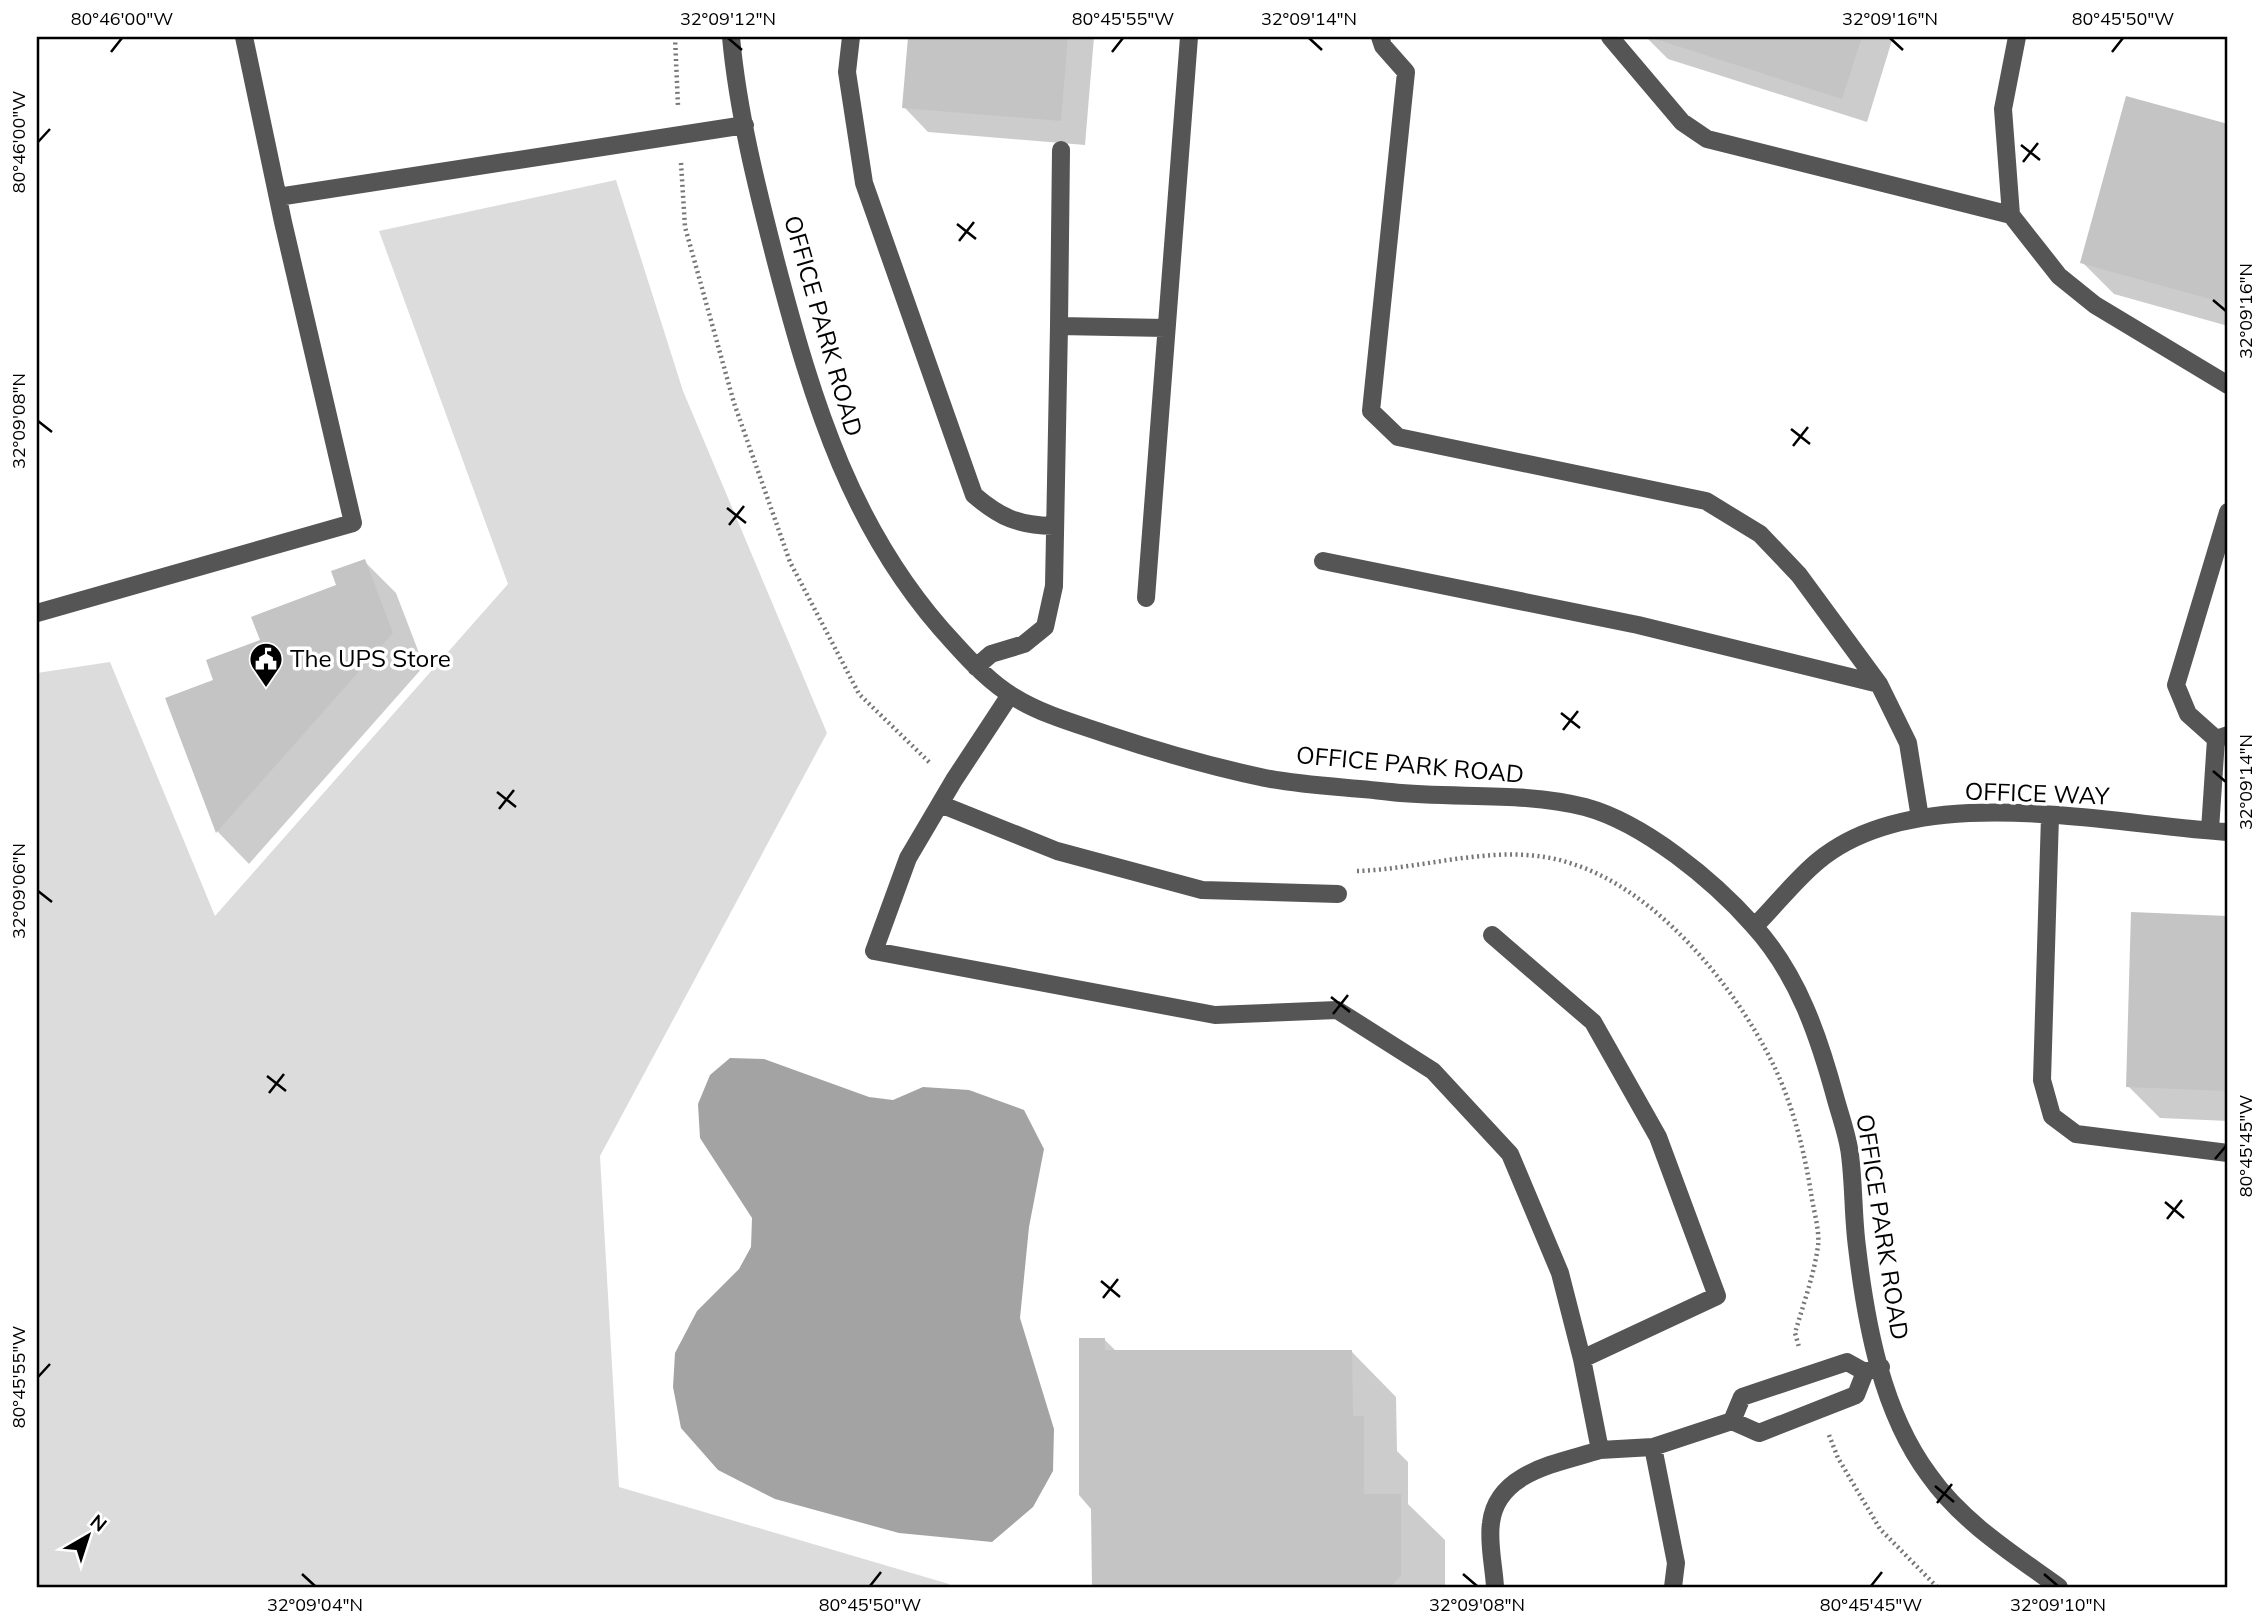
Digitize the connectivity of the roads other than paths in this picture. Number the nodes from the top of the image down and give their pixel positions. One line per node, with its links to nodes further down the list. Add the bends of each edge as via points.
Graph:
1 (244, 37): 10 (street)
2 (731, 37): 8 (street, OFFICE PARK ROAD)
3 (851, 37): 16 (street, via 847,72 864,183 974,495 995,512 1025,525)
4 (1189, 37): 13 (street)
5 (1380, 37): 21 (street, via 1406,72 1371,411 1398,437 1706,501 1760,534)
6 (1610, 37): 11 (street, via 1682,122 1707,139)
7 (2017, 37): 11 (street, via 2003,109)
8 (745, 125): 10 (street); 20 (street, OFFICE PARK ROAD, via 806,373 839,466 890,561 924,612)
9 (1060, 150): 12 (street)
10 (278, 197): 19 (street, via 353,523)
11 (2011, 215): 14 (street, via 2059,276 2095,305)
12 (1059, 326): 13 (street); 16 (street)
13 (1166, 328): 18 (street)
14 (2228, 385)
15 (2228, 512): 23 (street, via 2176,685 2188,714)
16 (1054, 526): 20 (street, via 1054,586 1045,627 1024,644 991,654)
17 (1323, 561): 21 (street, via 1637,625)
18 (1146, 598)
19 (37, 613)
20 (976, 667): 22 (street, OFFICE PARK ROAD)
21 (1880, 684): 26 (street, via 1908,743)
22 (1010, 695): 24 (street); 30 (street, OFFICE PARK ROAD, via 1046,714 1139,745 1267,778 1584,807 1621,820 1656,842 1710,883)
23 (2222, 737): 27 (street)
24 (940, 804): 29 (street, via 1057,851 1202,890); 33 (street, via 908,858 874,951 1215,1015 1337,1010 1433,1071 1510,1154 1560,1273)
25 (2050, 816): 26 (street, OFFICE WAY, via 1990,811); 27 (street, OFFICE WAY); 32 (street, via 2042,1080 2052,1116 2076,1134)
26 (1920, 818): 30 (street, OFFICE WAY, via 1863,836 1819,860)
27 (2210, 831): 28 (street, OFFICE WAY)
28 (2228, 832)
29 (1338, 894)
30 (1755, 926): 34 (street, OFFICE PARK ROAD, via 1793,980 1822,1048 1850,1150 1856,1246)
31 (1492, 934): 33 (street, via 1593,1022 1658,1137 1717,1296)
32 (2228, 1153)
33 (1582, 1359): 37 (street)
34 (1873, 1370): 35 (street, via 1847,1362 1742,1397); 35 (street, via 1856,1395 1759,1433); 40 (street, OFFICE PARK ROAD, via 1930,1478 1982,1532)
35 (1732, 1421): 36 (street)
36 (1653, 1447): 37 (street); 39 (street, via 1676,1563)
37 (1600, 1450): 38 (street, via 1522,1475 1504,1491 1491,1522)
38 (1495, 1587)
39 (1673, 1587)
40 (2059, 1587)

